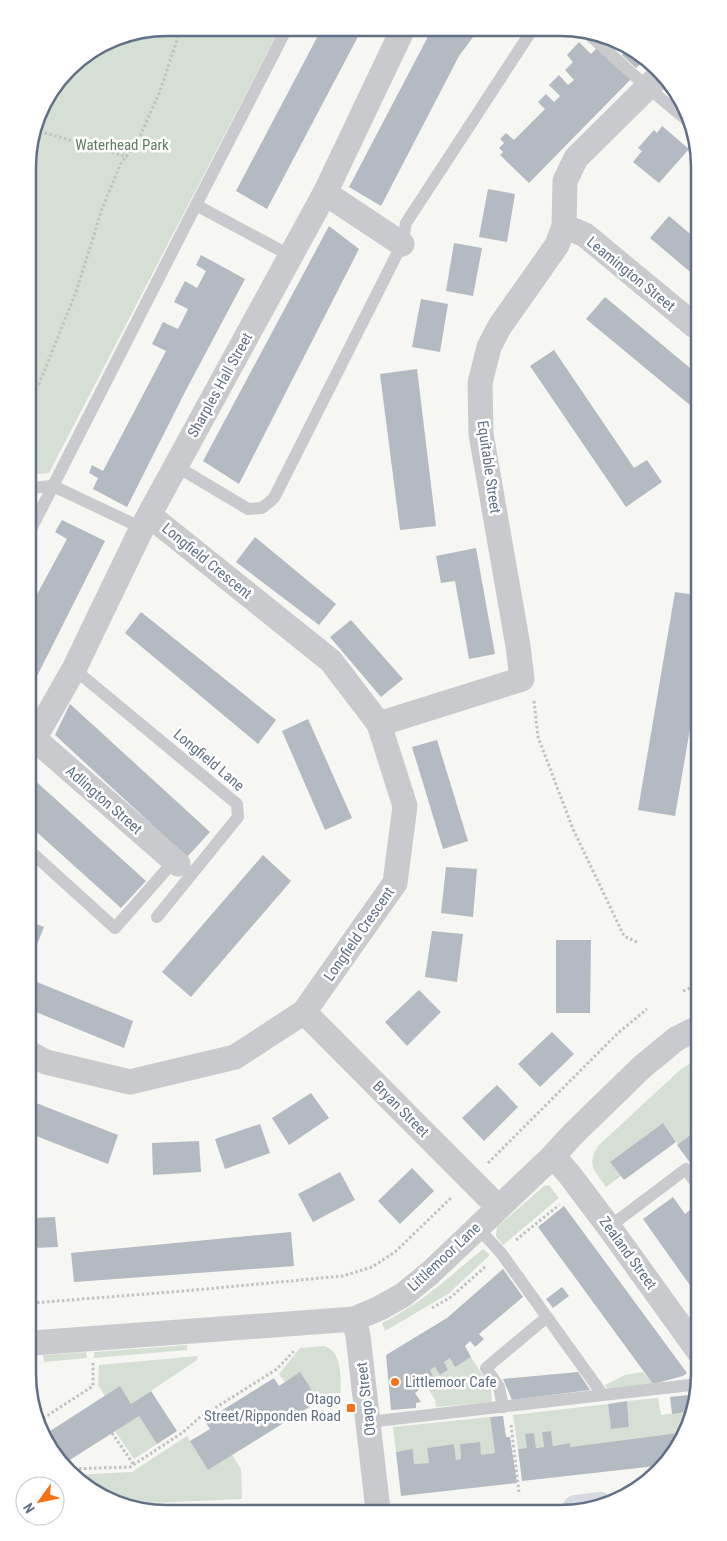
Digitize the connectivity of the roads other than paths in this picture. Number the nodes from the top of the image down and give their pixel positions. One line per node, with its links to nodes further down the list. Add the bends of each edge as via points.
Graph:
1 (283, 36): 8 (lane)
2 (400, 36): 7 (street, Sharples Hall Street)
3 (528, 36): 10 (lane, via 406,223)
4 (603, 44): 5 (lane)
5 (654, 81): 6 (lane); 9 (street, Equitable Street, via 576,158 565,181)
6 (675, 105)
7 (325, 193): 10 (street); 11 (street, Sharples Hall Street)
8 (196, 206): 11 (lane); 14 (lane)
9 (564, 226): 12 (street, Leamington Street, via 585,235); 19 (street, Equitable Street, via 557,246 500,326 489,347 480,383 481,434 522,679)
10 (402, 244): 13 (lane, via 274,498 262,508 248,509)
11 (290, 256): 13 (street, Sharples Hall Street)
12 (691, 323)
13 (176, 466): 17 (street, Sharples Hall Street)
14 (53, 486): 15 (lane); 16 (lane); 17 (lane)
15 (37, 487)
16 (37, 518)
17 (146, 522): 18 (street, Sharples Hall Street); 19 (street, Longfield Crescent, via 331,661)
18 (74, 669): 20 (street, Sharples Hall Street); 24 (lane, Longfield Lane, via 237,804 238,817)
19 (379, 724): 25 (street, Longfield Crescent, via 405,806 395,883)
20 (37, 730)
21 (37, 744): 23 (street, Adlington Street)
22 (36, 857): 23 (lane, via 115,928)
23 (176, 863)
24 (156, 917)
25 (304, 1012): 27 (street, Longfield Crescent, via 235,1057 130,1082); 30 (street, Bryan Street)
26 (690, 1032): 28 (street, Littlemoor Lane, via 676,1039 642,1067)
27 (36, 1057)
28 (553, 1156): 30 (street, Littlemoor Lane); 32 (street, Zealand Street)
29 (690, 1175): 32 (lane, via 686,1169)
30 (498, 1208): 31 (street, Littlemoor Lane)
31 (477, 1227): 33 (lane, via 501,1253); 34 (street, Littlemoor Lane, via 403,1295)
32 (609, 1227): 35 (street, Zealand Street)
33 (547, 1316): 38 (lane); 39 (lane, via 486,1368 499,1387)
34 (354, 1320): 36 (street, Littlemoor Lane); 40 (street, Otago Street)
35 (690, 1340)
36 (36, 1343)
37 (690, 1385): 38 (lane)
38 (602, 1395): 39 (lane)
39 (506, 1407): 40 (lane)
40 (368, 1422): 41 (street, Otago Street)
41 (377, 1505)

